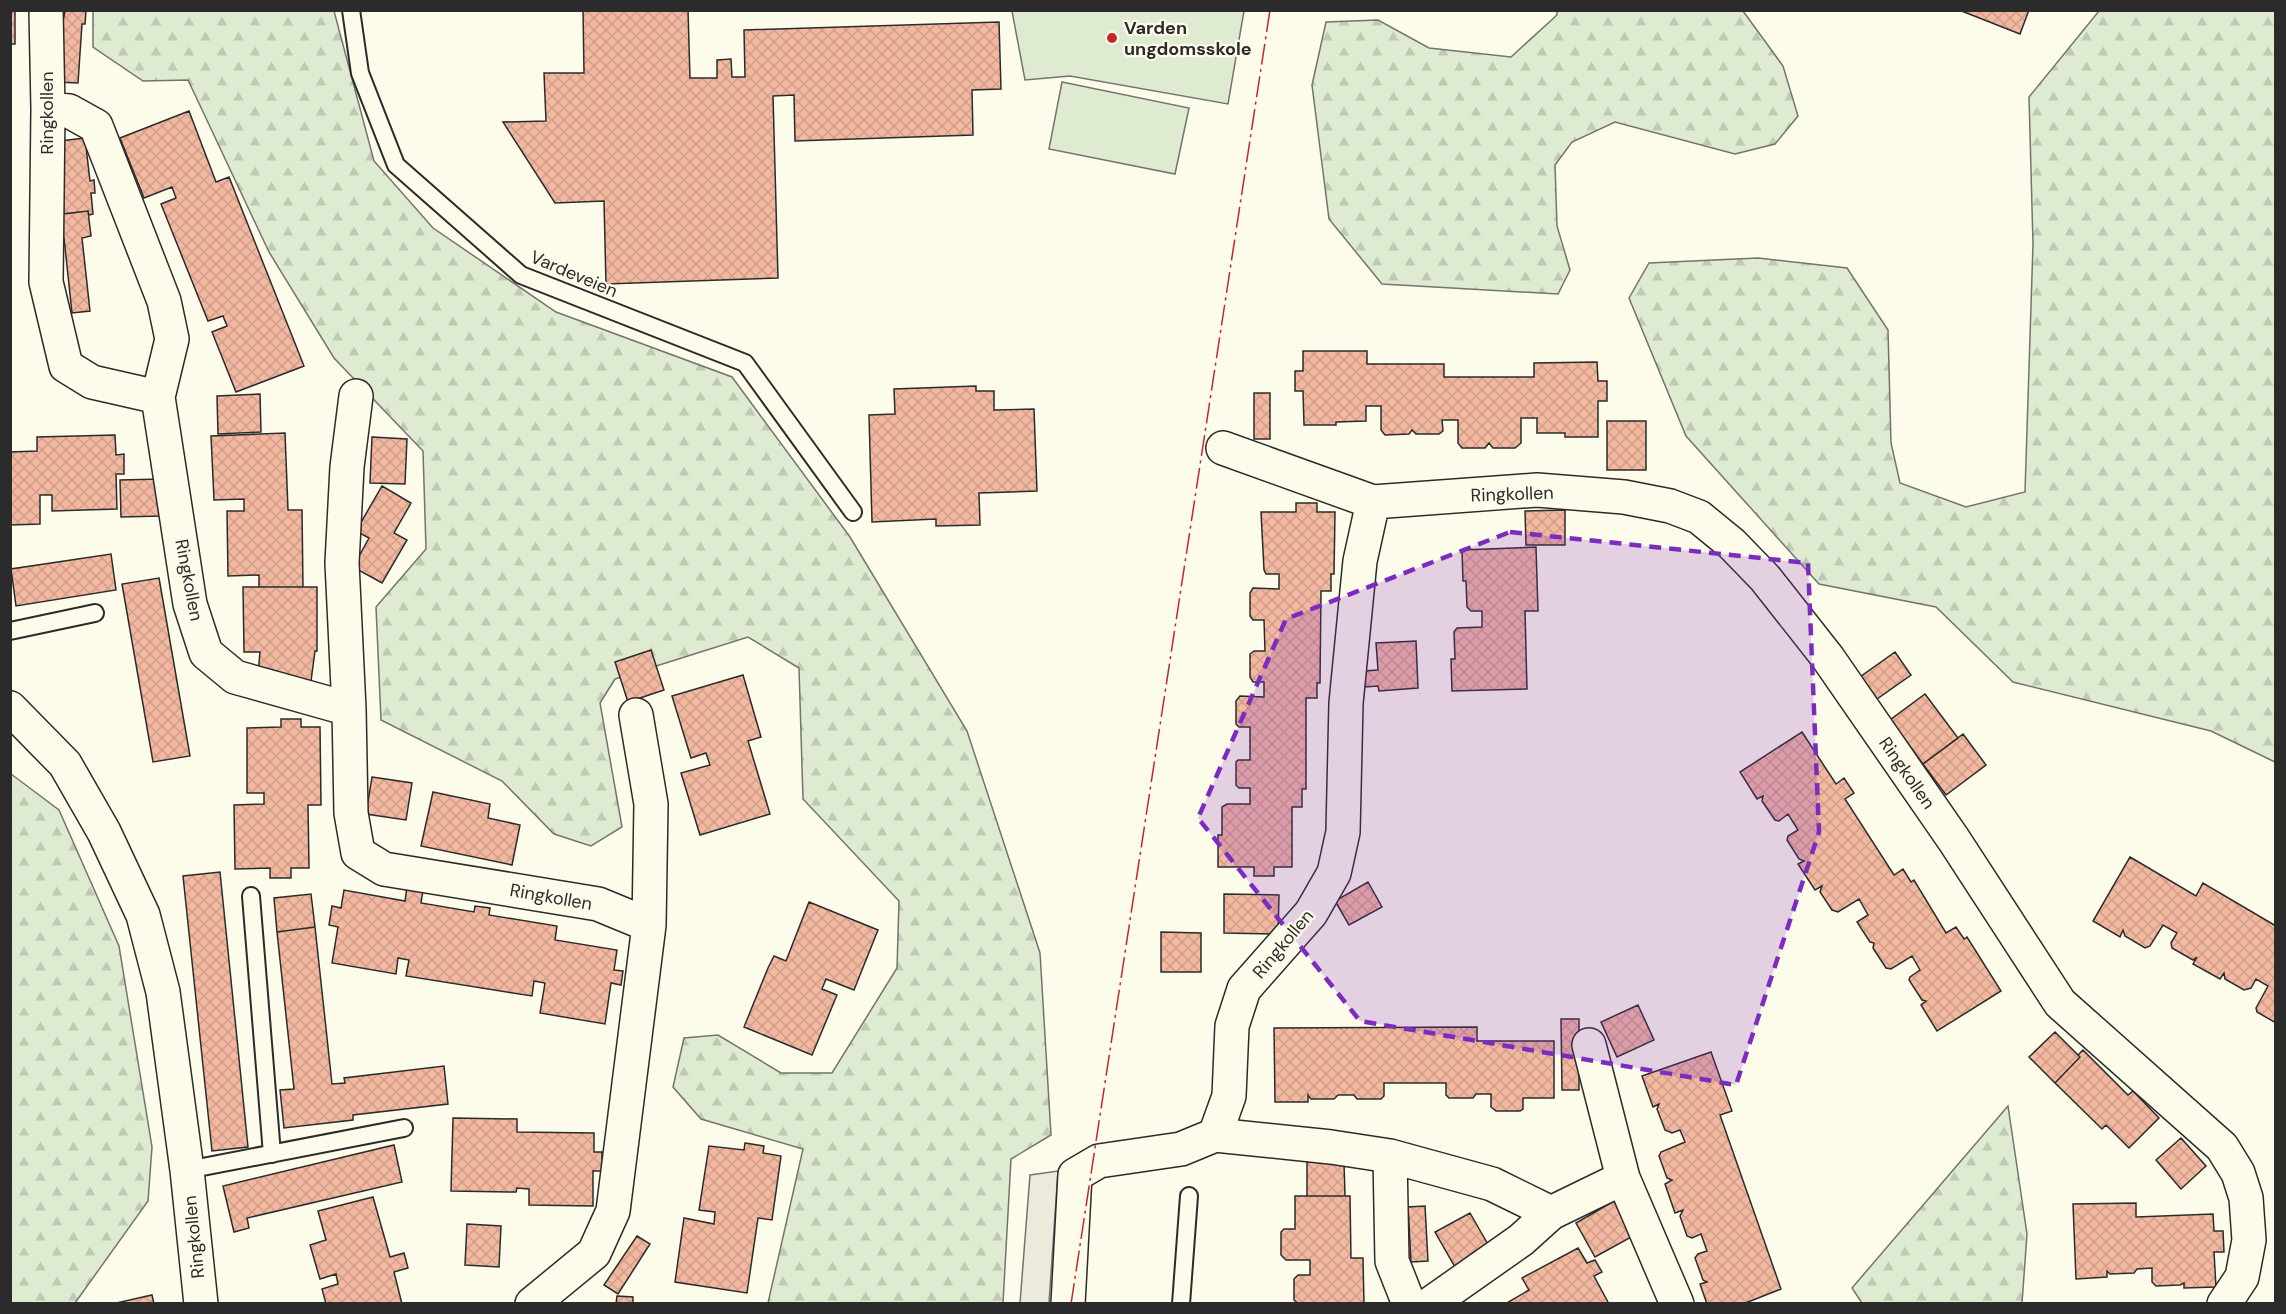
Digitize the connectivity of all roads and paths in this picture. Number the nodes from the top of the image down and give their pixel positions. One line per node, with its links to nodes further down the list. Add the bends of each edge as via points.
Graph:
1 (46, 10): 3 (street, Ringkollen)
2 (351, 10): 8 (lane, Vardeveien, via 360,73 396,165 521,275 745,363)
3 (48, 109): 5 (street, via 69,111 96,126 164,301 172,339); 5 (street, Ringkollen, via 46,282 66,366 93,382)
4 (356, 396): 12 (street, via 347,467 342,563)
5 (158, 397): 12 (street, Ringkollen, via 190,604 206,652 235,677)
6 (1223, 448): 7 (street, Ringkollen)
7 (1373, 502): 18 (street, Ringkollen, via 1360,561 1346,703 1343,832 1334,873 1311,913 1244,989 1232,1026 1229,1096); 32 (street, Ringkollen, via 1537,490 1624,497 1670,506 1699,517 1732,544 1765,578 1827,658 1954,840 2060,1003 2222,1147 2238,1173 2246,1197 2249,1240 2242,1277)
8 (853, 512)
9 (95, 613): 10 (lane)
10 (10, 631)
11 (10, 708): 21 (street, Ringkollen, via 65,764 104,832 143,915 163,992)
12 (349, 709): 15 (street, Ringkollen, via 351,813 358,853 384,869 598,904)
13 (636, 715): 15 (street, via 651,804)
14 (251, 896): 19 (lane)
15 (649, 925): 26 (street, via 614,1211 594,1253)
16 (1589, 1045): 22 (street)
17 (404, 1128): 19 (lane, Ringkollen)
18 (1215, 1135): 20 (street); 27 (street, via 1181,1149 1099,1161 1075,1175)
19 (272, 1154): 21 (lane, Ringkollen)
20 (1390, 1156): 24 (street, via 1492,1184); 29 (street, via 1392,1261)
21 (187, 1170): 25 (street, Ringkollen)
22 (1623, 1178): 24 (street); 31 (street)
23 (1189, 1196): 28 (lane)
24 (1551, 1213): 30 (street, via 1521,1240)
25 (201, 1304)
26 (532, 1304)
27 (1068, 1304)
28 (1181, 1304)
29 (1409, 1304)
30 (1430, 1304)
31 (1677, 1304)
32 (2224, 1304)

